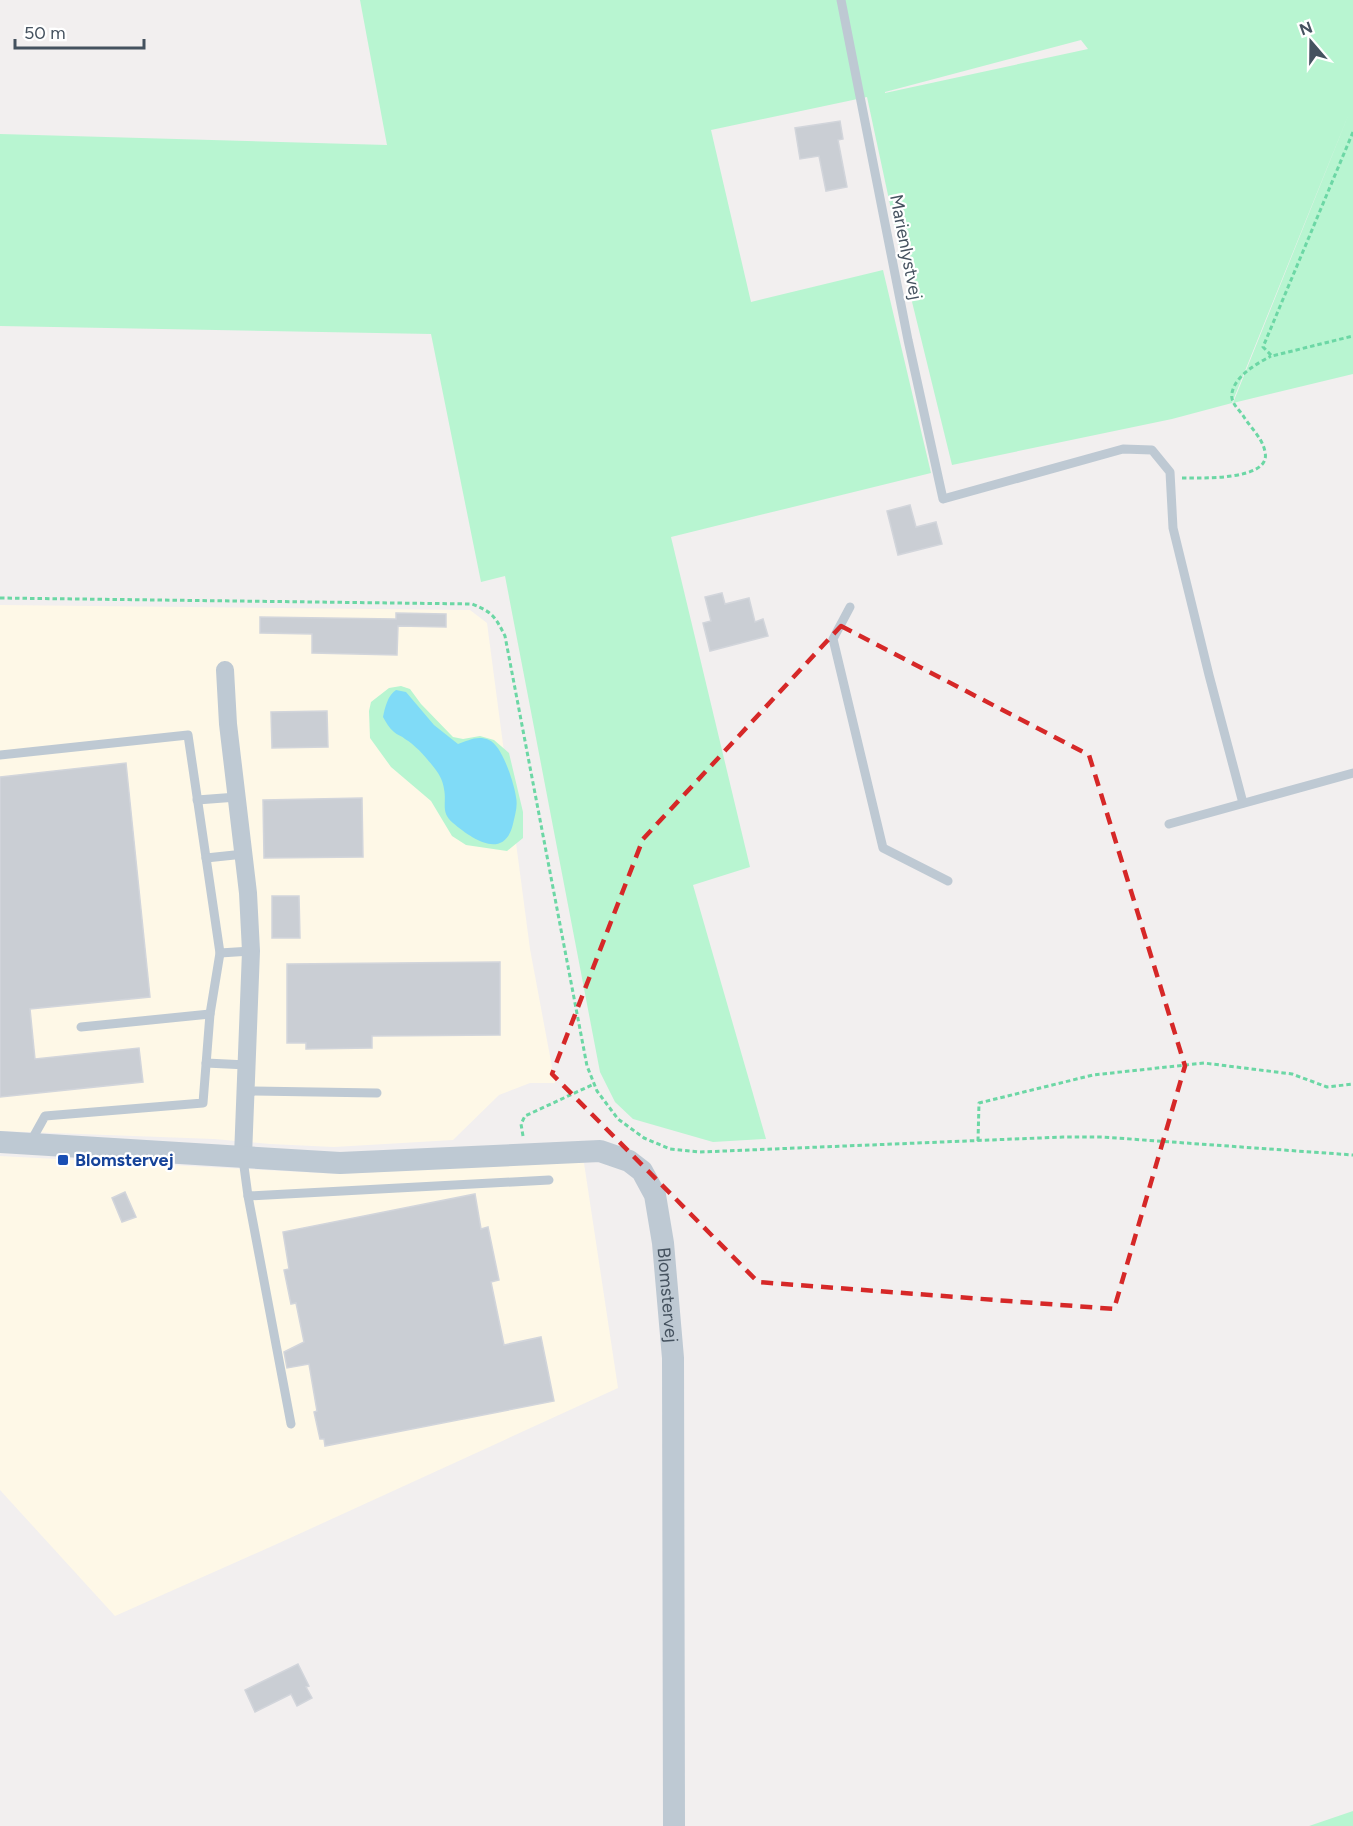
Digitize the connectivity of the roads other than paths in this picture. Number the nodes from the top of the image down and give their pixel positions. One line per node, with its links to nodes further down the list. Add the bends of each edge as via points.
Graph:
1 (841, 0): 8 (lane, Marienlystvej, via 943,499 1123,449 1152,450 1170,472 1173,528)
2 (850, 607): 12 (lane, via 833,639 883,848)
3 (225, 670): 6 (street)
4 (0, 755): 7 (lane, via 188,735)
5 (1353, 773): 8 (lane)
6 (237, 797): 7 (lane); 10 (street)
7 (197, 800): 11 (lane)
8 (1243, 803): 9 (lane)
9 (1169, 824)
10 (243, 854): 11 (lane); 13 (street)
11 (206, 858): 14 (lane)
12 (948, 881)
13 (251, 951): 14 (lane); 18 (street)
14 (220, 953): 15 (lane)
15 (210, 1014): 16 (lane); 17 (lane)
16 (81, 1027)
17 (206, 1063): 18 (lane); 22 (lane, via 203,1103 45,1116)
18 (247, 1065): 19 (street)
19 (246, 1091): 20 (lane); 23 (street)
20 (377, 1093)
21 (0, 1142): 22 (street, Blomstervej)
22 (30, 1143): 23 (street, Blomstervej)
23 (243, 1156): 25 (lane); 27 (street, Blomstervej, via 340,1163 600,1151 629,1161 642,1171 655,1195 663,1243 673,1358)
24 (549, 1180): 25 (lane)
25 (248, 1196): 26 (lane)
26 (291, 1424)
27 (674, 1826)

